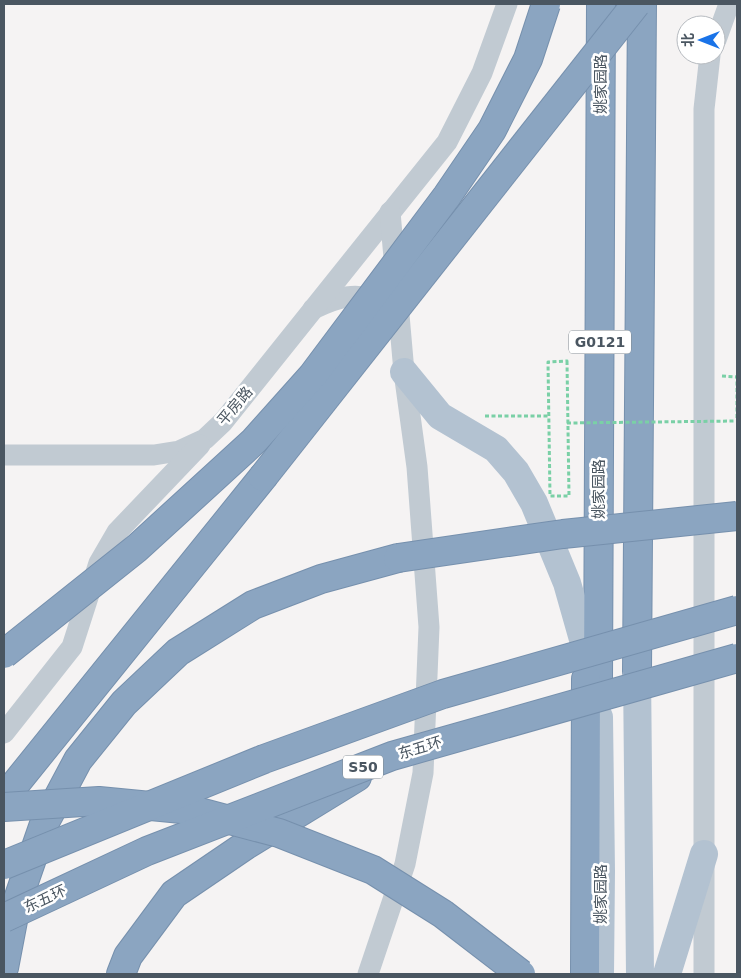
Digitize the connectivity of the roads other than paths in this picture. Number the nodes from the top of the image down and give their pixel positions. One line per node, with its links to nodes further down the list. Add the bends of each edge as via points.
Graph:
1 (507, 4): 7 (street, 平房路, via 482,73 447,142)
2 (546, 4): 16 (highway, bridge, via 528,59 492,130 447,196 313,375 254,441 151,534)
3 (601, 4): 19 (highway, 姚家园路 / G0121)
4 (636, 4): 22 (highway, bridge, via 263,477)
5 (642, 4): 18 (highway, G0121)
6 (709, 65): 24 (street, via 704,109)
7 (390, 212): 8 (street, 平房路); 9 (street)
8 (313, 309): 9 (street, via 347,296 366,296 378,303); 11 (street, 平房路)
9 (400, 328): 10 (street)
10 (404, 372): 15 (main road, via 440,416 496,448 516,472 534,503 568,583); 30 (street, via 418,467 429,627 423,773 405,864)
11 (205, 439): 12 (street, 平房路, via 179,451 154,455); 20 (street, via 118,532 99,563 72,646)
12 (4, 455)
13 (737, 516): 28 (highway, bridge, via 563,534 398,558 321,578 253,605 178,652 124,703 78,760 44,824 16,905)
14 (737, 610): 25 (highway, bridge, via 443,694 264,759)
15 (586, 650): 19 (main road); 32 (highway)
16 (4, 654)
17 (737, 658): 21 (highway, 东五环 / S50, bridge)
18 (637, 671): 34 (main road)
19 (598, 681): 26 (main road, 姚家园路)
20 (4, 732)
21 (392, 756): 27 (highway, 东五环 / S50, bridge, via 147,851); 29 (highway, bridge, via 246,845 174,894 128,956)
22 (4, 798)
23 (4, 807): 31 (highway, bridge, via 99,802 192,810 279,833 372,870 443,914)
24 (704, 854): 35 (main road); 36 (street)
25 (4, 865)
26 (601, 871): 32 (highway); 33 (main road, 姚家园路)
27 (4, 918)
28 (4, 968)
29 (121, 974)
30 (368, 974)
31 (521, 974)
32 (586, 974)
33 (600, 974)
34 (640, 974)
35 (666, 974)
36 (704, 974)

